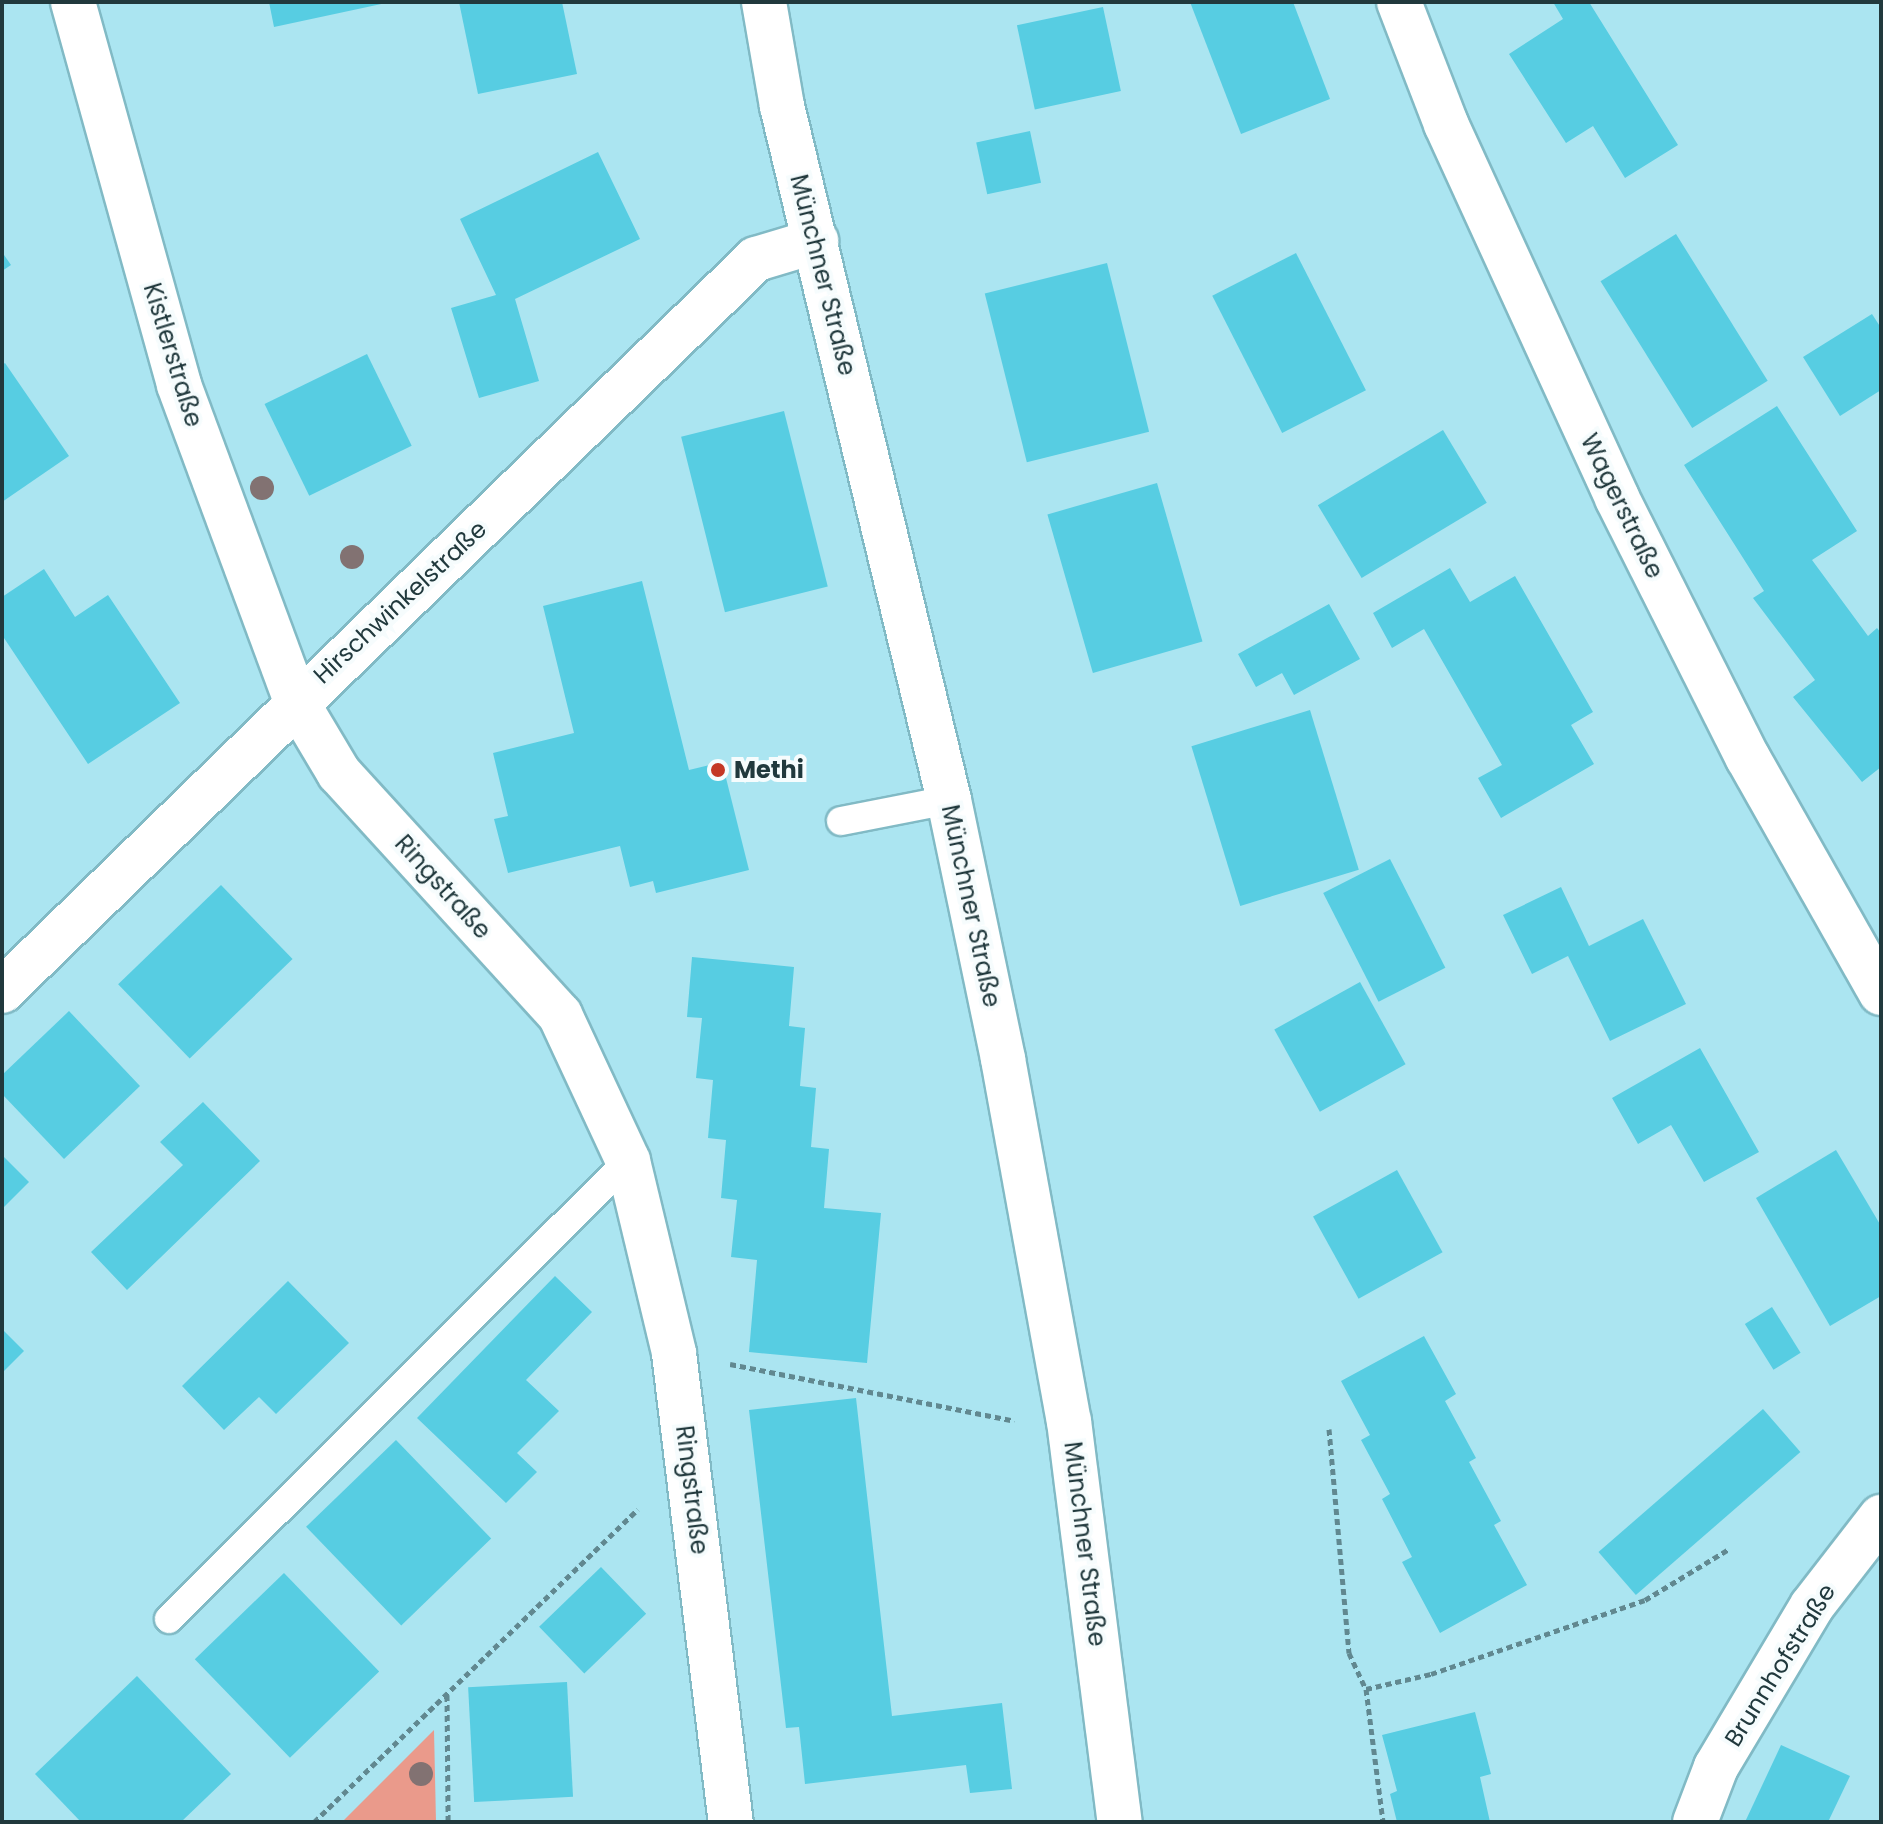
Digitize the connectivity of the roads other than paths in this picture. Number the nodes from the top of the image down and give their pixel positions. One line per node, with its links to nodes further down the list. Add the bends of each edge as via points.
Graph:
1 (73, 2): 5 (street, Kistlerstraße, via 179,385)
2 (764, 2): 4 (street, Münchner Straße, via 782,106)
3 (1399, 2): 9 (street, Wagerstraße, via 1446,124 1617,498 1748,758)
4 (816, 241): 5 (street, Hirschwinkelstraße, via 756,259 603,412); 6 (street, Münchner Straße)
5 (296, 701): 8 (street, Hirschwinkelstraße); 10 (street, Ringstraße, via 339,773 560,1015)
6 (949, 800): 7 (lane); 14 (street, Münchner Straße, via 1069,1421)
7 (841, 821)
8 (2, 991)
9 (1881, 993)
10 (628, 1161): 12 (lane); 13 (street, Ringstraße, via 674,1353)
11 (1881, 1517): 15 (street, Brunnhofstraße, via 1812,1606 1716,1767)
12 (169, 1619)
13 (731, 1822)
14 (1120, 1822)
15 (1695, 1822)

